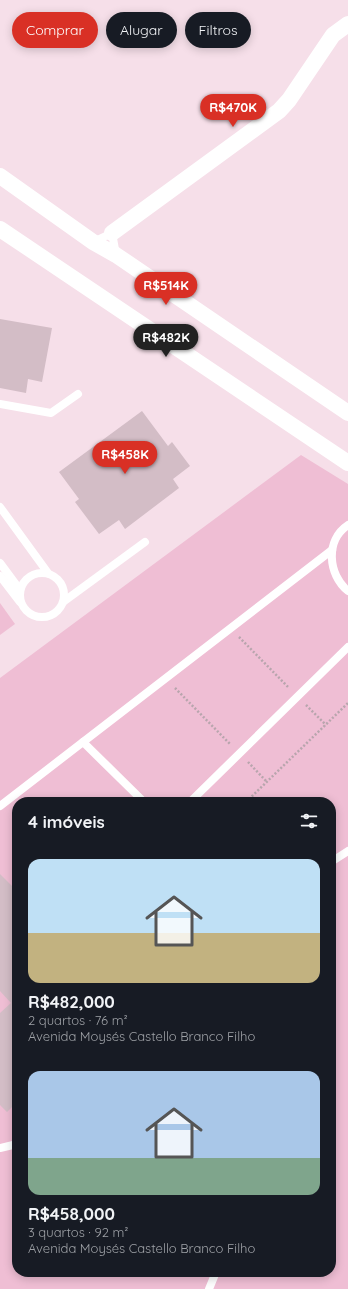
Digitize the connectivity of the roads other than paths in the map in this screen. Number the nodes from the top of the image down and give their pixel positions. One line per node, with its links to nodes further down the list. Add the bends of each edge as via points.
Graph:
1 (348, 24): 4 (street, via 333,35 279,111)
2 (0, 176): 5 (street)
3 (0, 229): 10 (street)
4 (112, 233): 5 (lane); 6 (lane)
5 (93, 242): 6 (street)
6 (116, 255): 9 (street)
7 (78, 394): 8 (lane, via 51,413)
8 (0, 404)
9 (348, 413)
10 (348, 463)
11 (0, 507): 16 (lane)
12 (348, 525): 14 (lane, via 337,538)
13 (145, 542): 20 (lane)
14 (332, 550): 19 (lane, via 335,576); 23 (lane)
15 (0, 563): 18 (lane)
16 (48, 573): 18 (lane, via 28,577); 20 (lane, via 60,581)
17 (0, 576): 21 (lane)
18 (20, 590): 21 (lane, via 21,604)
19 (348, 591)
20 (63, 602): 21 (lane, via 59,608 46,616 31,614)
21 (25, 610)
22 (348, 647): 25 (lane)
23 (84, 742): 24 (lane); 26 (lane)
24 (139, 797)
25 (195, 797)
26 (0, 806)
27 (348, 851): 28 (lane)
28 (336, 859)
29 (12, 1145): 30 (lane)
30 (0, 1148)
31 (214, 1277): 32 (lane)
32 (209, 1289)

